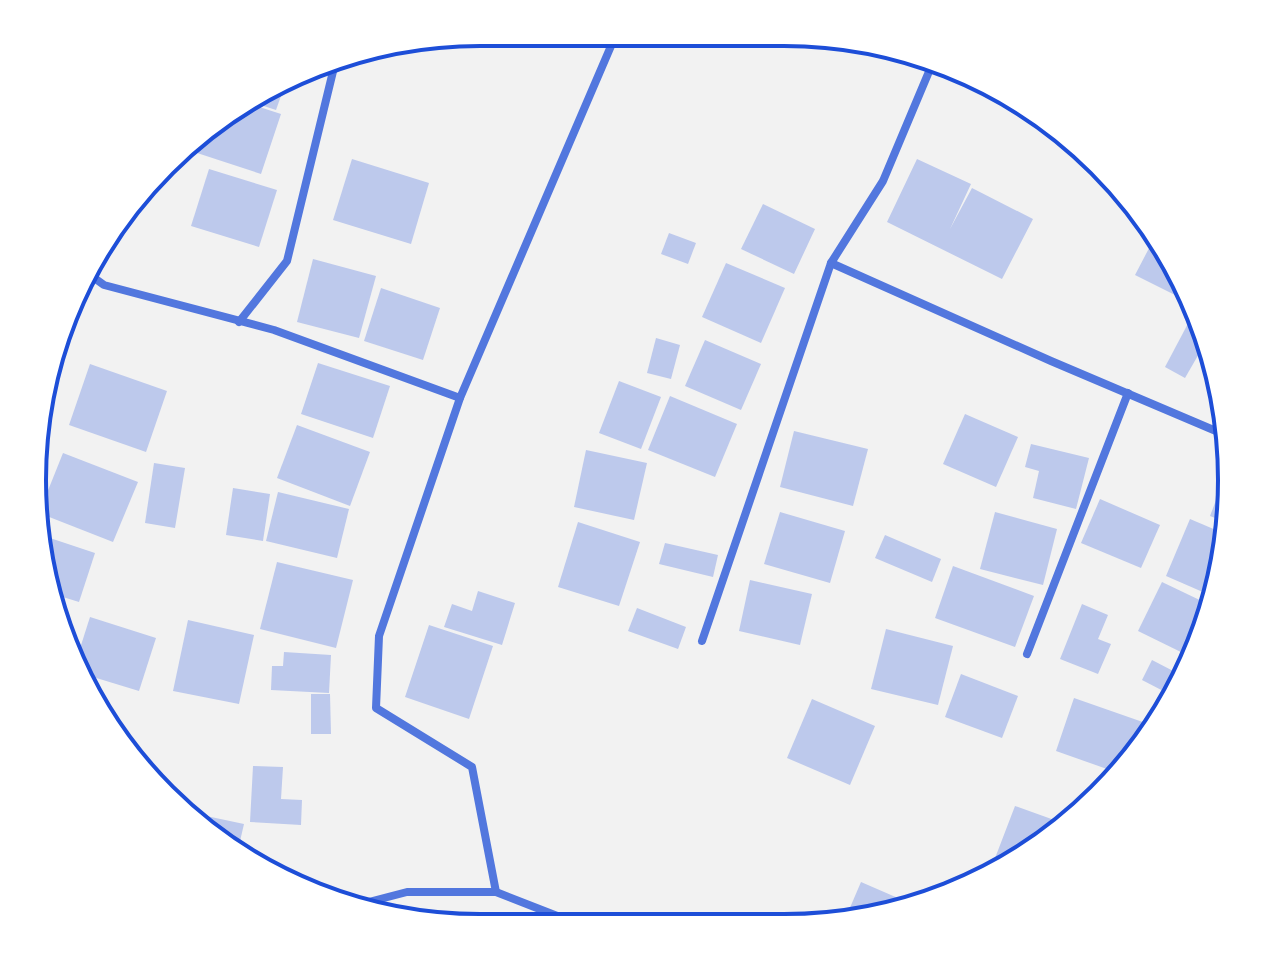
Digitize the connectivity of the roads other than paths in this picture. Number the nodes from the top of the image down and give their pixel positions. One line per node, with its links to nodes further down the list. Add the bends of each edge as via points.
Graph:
1 (611, 46): 8 (street)
2 (929, 71): 4 (street, via 883,181)
3 (333, 72): 6 (street, via 287,261)
4 (831, 263): 7 (street); 10 (street)
5 (96, 279): 6 (street)
6 (239, 322): 8 (street)
7 (1128, 393): 9 (street); 11 (street)
8 (460, 398): 12 (street, via 379,636 376,708 472,767)
9 (1215, 430)
10 (702, 641)
11 (1027, 654)
12 (496, 892): 13 (street, via 407,892); 14 (street)
13 (374, 901)
14 (552, 914)

